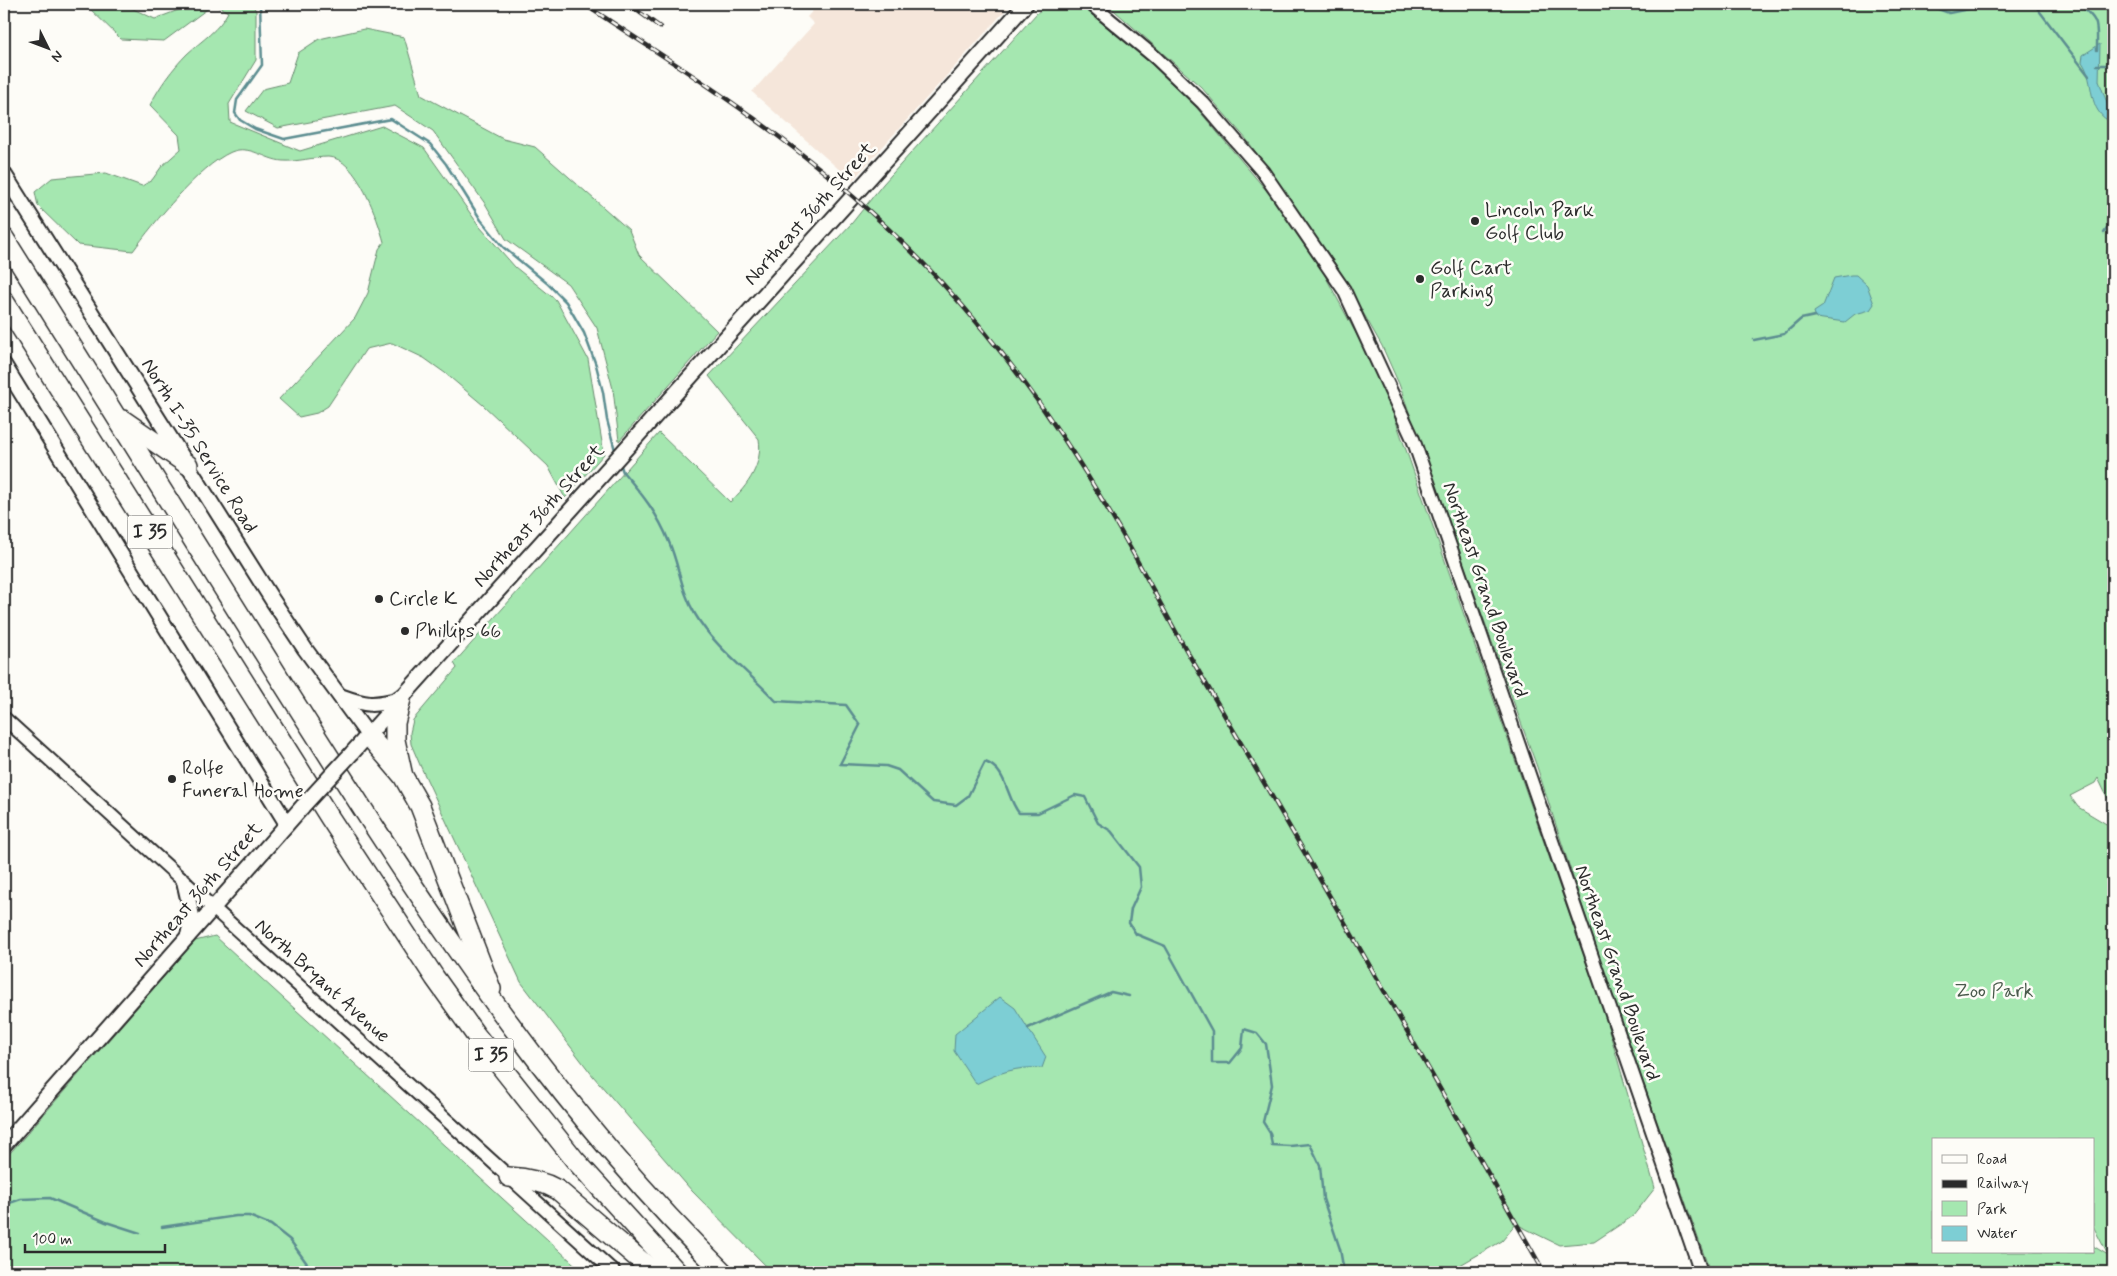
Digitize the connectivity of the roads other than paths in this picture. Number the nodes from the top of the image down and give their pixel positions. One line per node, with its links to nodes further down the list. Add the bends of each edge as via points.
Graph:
1 (1026, 4): 10 (main road, Northeast 36th Street)
2 (1091, 4): 25 (street, Northeast Grand Boulevard, via 1156,58 1203,103 1263,172 1344,290 1412,439)
3 (4, 174): 8 (main road, North I-35 Service Road)
4 (4, 238): 7 (highway, I 35)
5 (4, 301): 23 (highway, I 35, via 315,795 435,978 480,1041 576,1160)
6 (4, 365): 14 (main road)
7 (116, 415): 8 (highway); 18 (highway, I 35, via 355,797)
8 (188, 465): 9 (main road, North I-35 Service Road, via 305,649)
9 (340, 696): 10 (main road, via 376,705); 12 (main road, North I-35 Service Road)
10 (401, 699): 12 (main road, Northeast 36th Street); 13 (highway, via 395,722 395,740)
11 (4, 718): 15 (street, North Bryant Avenue)
12 (368, 735): 13 (highway); 14 (main road, Northeast 36th Street, bridge)
13 (403, 776): 18 (highway, via 420,806)
14 (287, 824): 16 (main road, Northeast 36th Street)
15 (184, 881): 16 (street, North Bryant Avenue); 17 (main road, via 192,916)
16 (214, 907): 17 (main road, Northeast 36th Street); 20 (street, North Bryant Avenue)
17 (188, 937): 19 (main road, Northeast 36th Street)
18 (501, 1013): 24 (highway, I 35, via 598,1136)
19 (4, 1145)
20 (509, 1177): 21 (street, North Bryant Avenue); 22 (highway, via 527,1178 558,1190)
21 (614, 1272)
22 (654, 1272)
23 (677, 1272)
24 (723, 1272)
25 (1701, 1272)

